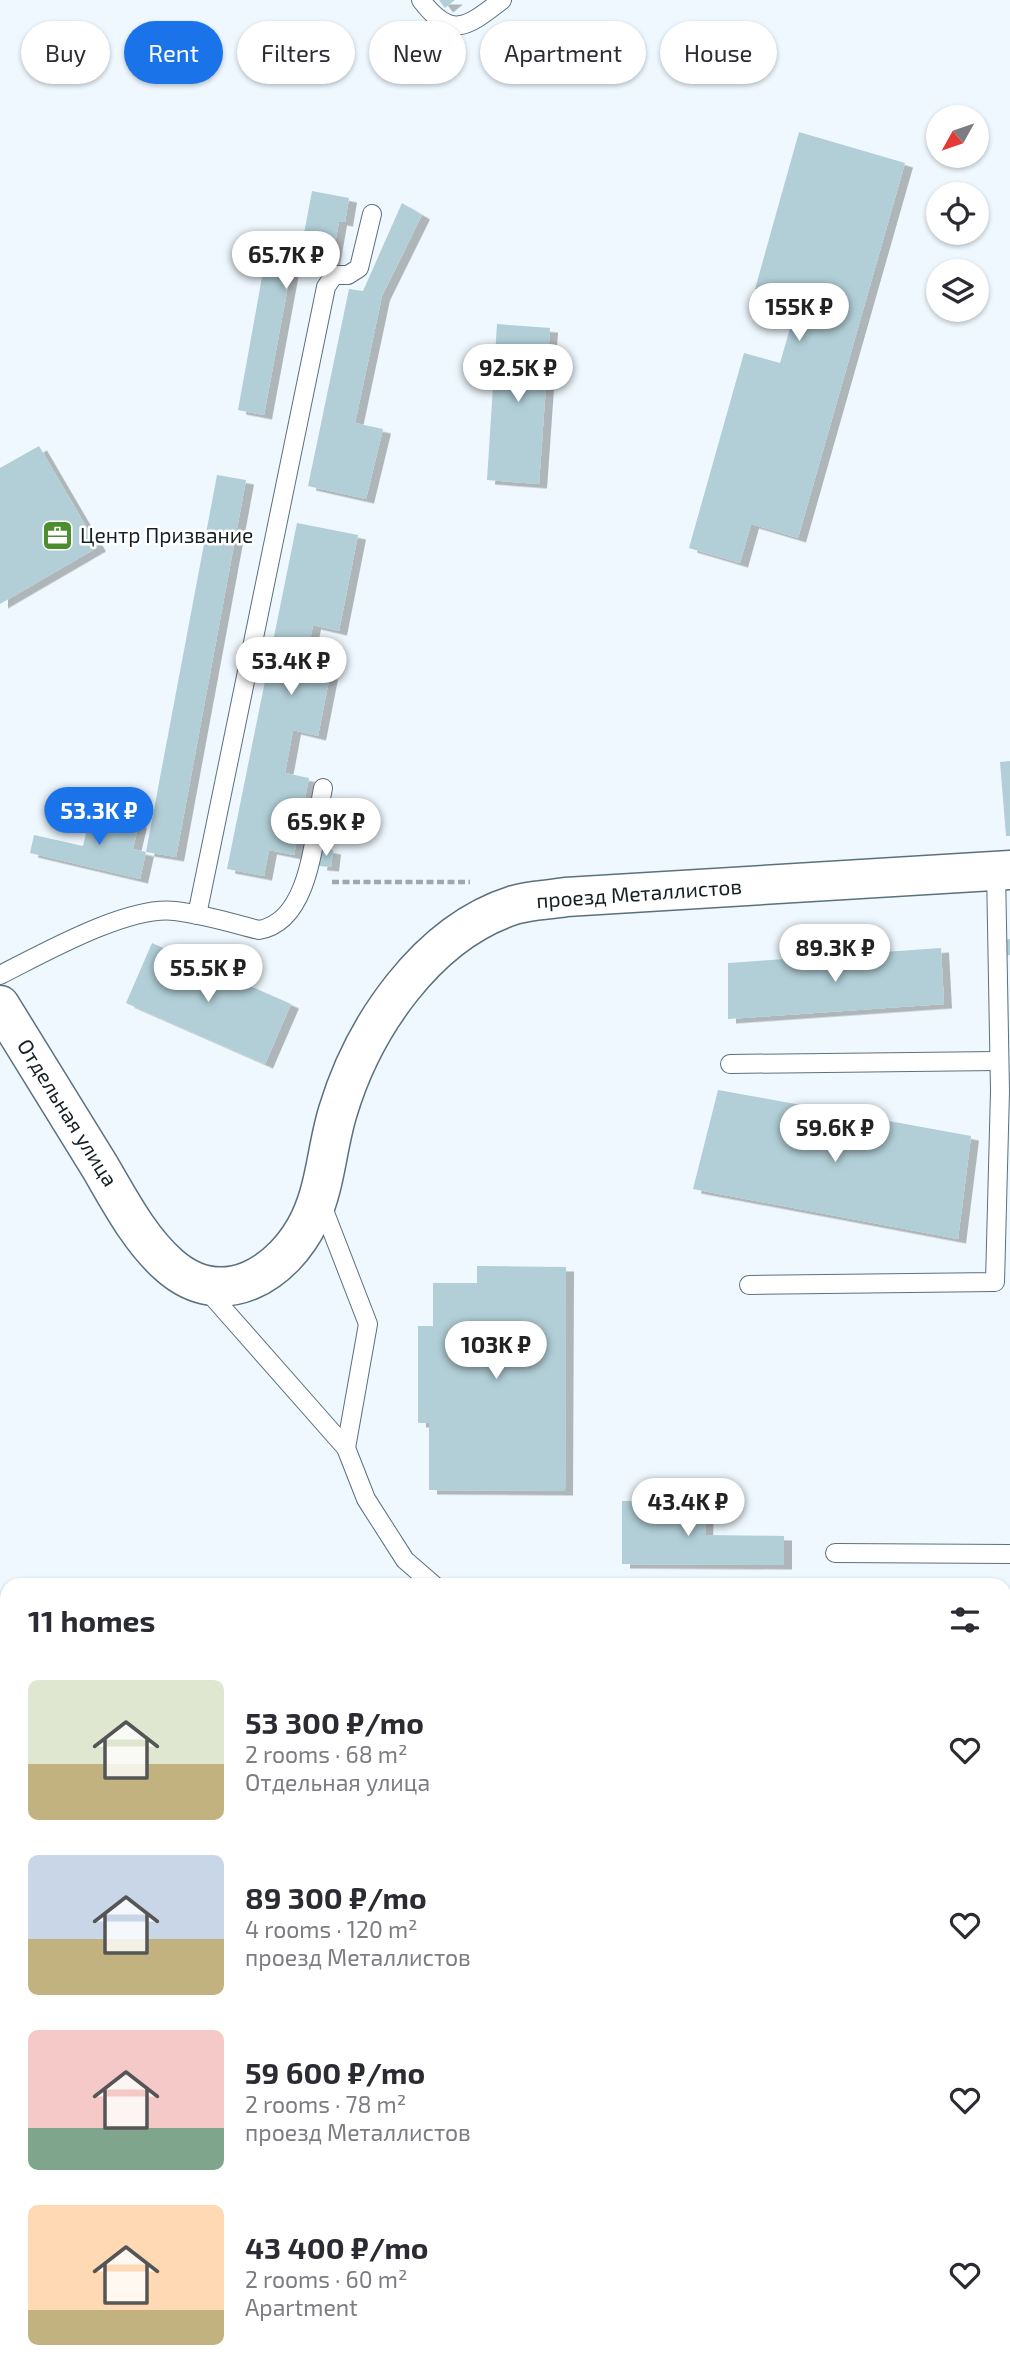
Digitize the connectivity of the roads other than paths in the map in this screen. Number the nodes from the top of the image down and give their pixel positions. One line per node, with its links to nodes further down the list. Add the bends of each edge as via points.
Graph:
1 (421, 0): 2 (lane, via 450,27 462,27)
2 (502, 0)
3 (372, 214): 6 (lane, via 359,268 348,275 334,275 326,287)
4 (323, 788): 6 (lane, via 304,882 293,909 272,928 259,930)
5 (1003, 870): 9 (lane); 12 (street, проезд Металлистов, via 566,897 514,905 478,920 425,962 376,1027 350,1073)
6 (197, 915): 7 (lane, via 173,910 128,918)
7 (0, 975)
8 (0, 1005): 13 (street, Отдельная улица)
9 (998, 1061): 10 (lane); 11 (lane)
10 (730, 1064)
11 (1005, 1091): 15 (lane, via 995,1282)
12 (319, 1197): 14 (street, проезд Металлистов, via 296,1241 266,1271 235,1287); 16 (lane, via 368,1324)
13 (133, 1221): 14 (street, проезд Металлистов, via 169,1265)
14 (203, 1285): 16 (lane)
15 (749, 1285)
16 (346, 1448): 19 (lane, via 366,1499 405,1560)
17 (835, 1553): 18 (lane)
18 (1010, 1554)
19 (426, 1578)

